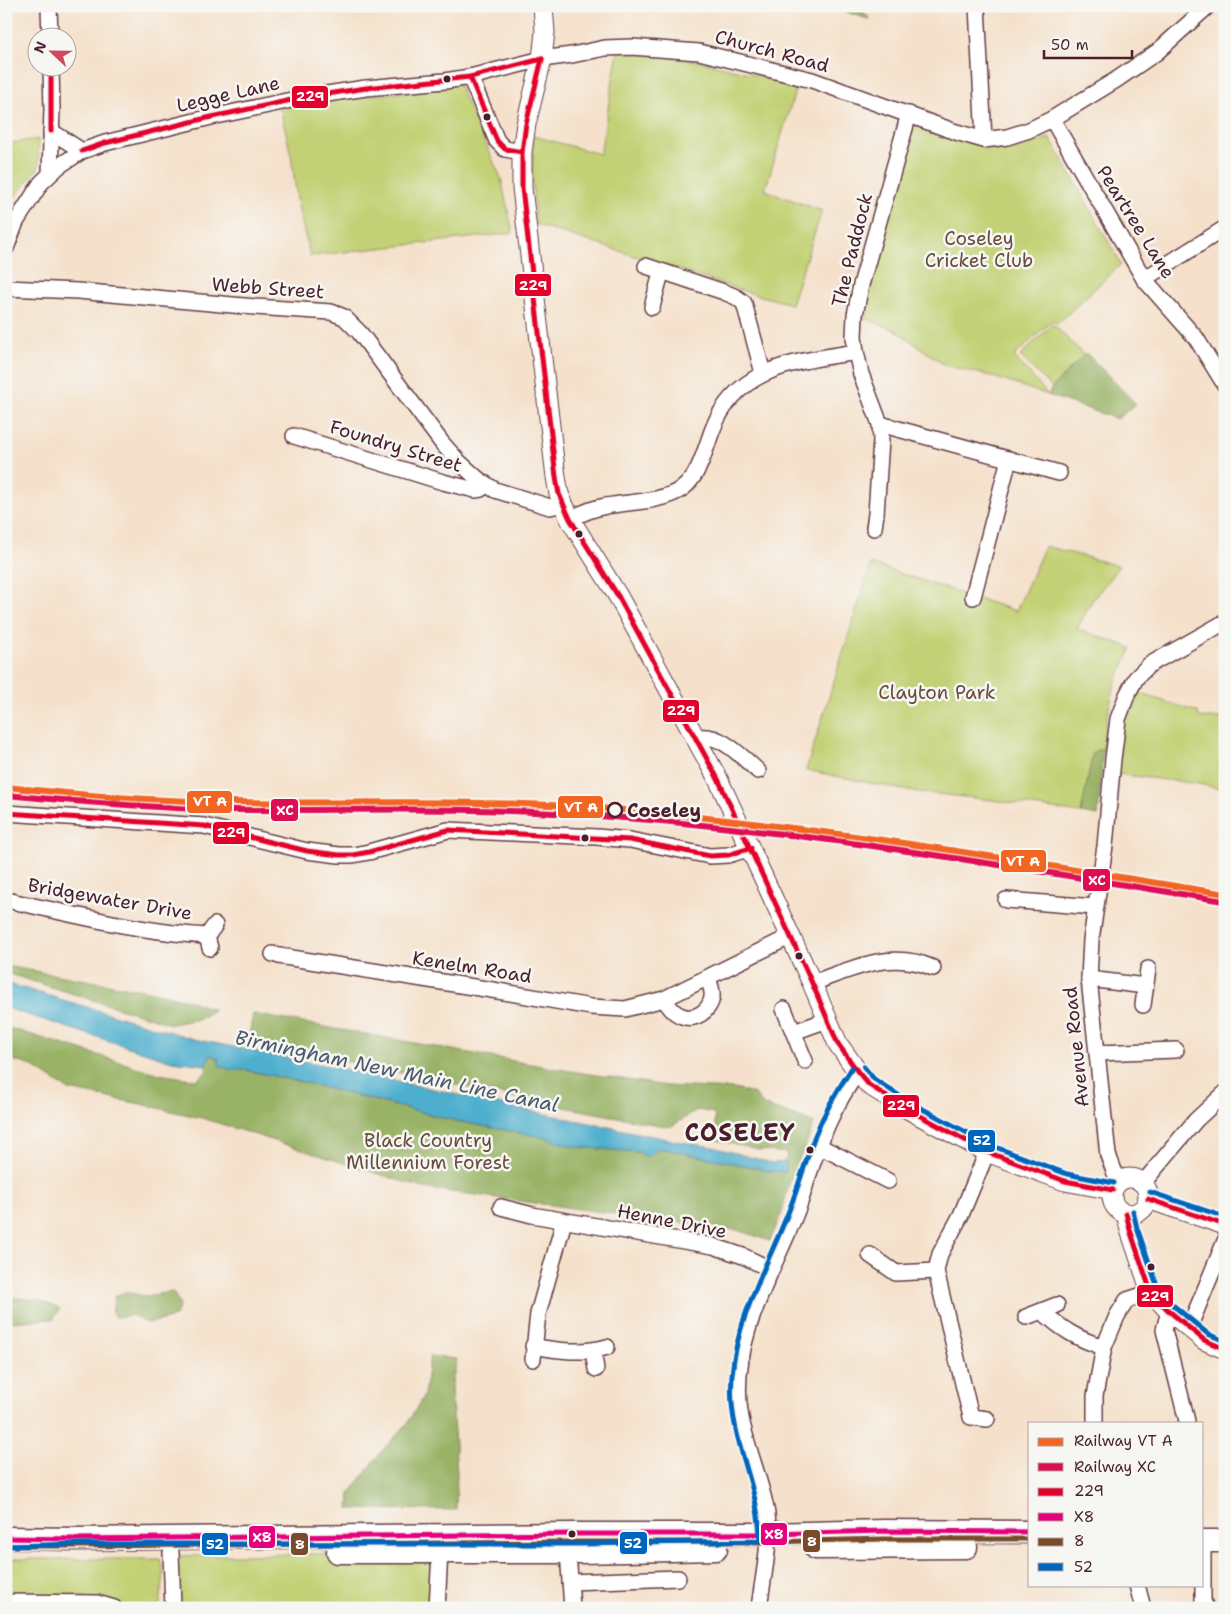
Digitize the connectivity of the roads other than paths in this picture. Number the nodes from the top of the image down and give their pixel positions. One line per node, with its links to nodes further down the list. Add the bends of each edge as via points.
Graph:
1 (49, 6): 5 (street)
2 (543, 6): 6 (main road)
3 (977, 6): 12 (street)
4 (1208, 6): 10 (street, via 1157,52)
5 (50, 28)
6 (542, 59): 7 (street, Legge Lane); 9 (street, Church Road, via 605,48 699,52 812,80); 14 (main road)
7 (470, 77): 13 (street, Legge Lane, via 301,98 207,118); 14 (street, via 497,141 505,148)
8 (51, 78): 11 (street)
9 (909, 114): 12 (street, Church Road); 23 (street, The Paddock, via 861,285 855,315)
10 (1052, 119): 12 (street, via 1030,130); 20 (street, Peartree Lane)
11 (51, 131): 13 (street); 15 (street)
12 (984, 140)
13 (82, 151): 15 (street, Legge Lane)
14 (522, 152): 31 (main road, via 523,212 556,477)
15 (50, 174): 17 (street, Legge Lane, via 24,208)
16 (1225, 228): 20 (street)
17 (6, 248)
18 (646, 266): 19 (street)
19 (661, 272): 22 (street); 24 (street, via 736,296 744,303)
20 (1144, 279): 25 (street, Peartree Lane, via 1196,338)
21 (6, 288): 30 (street, Webb Street, via 331,312 344,317 360,333 442,444)
22 (652, 307)
23 (856, 352): 24 (street, via 795,362); 26 (street, The Paddock)
24 (763, 373): 31 (street, via 747,383 722,409 696,472 684,487 666,496)
25 (1225, 385)
26 (880, 424): 28 (street); 32 (street, The Paddock, via 881,440)
27 (294, 436): 30 (street, Foundry Street, via 443,482 475,490)
28 (1009, 459): 29 (street); 33 (street)
29 (1059, 473)
30 (486, 485): 31 (street, Webb Street)
31 (567, 512): 35 (main road, via 618,596)
32 (871, 518)
33 (973, 597)
34 (1223, 628): 41 (street, Avenue Road, via 1149,665 1136,678 1127,695 1118,720)
35 (696, 738): 36 (street, via 703,736 719,741); 38 (main road)
36 (758, 770)
37 (6, 813): 38 (street, via 204,826 306,851 339,855 369,852 448,830 597,837 710,856)
38 (751, 848): 43 (main road)
39 (6, 900): 42 (street, Bridgewater Drive, via 145,930)
40 (1006, 900): 41 (street)
41 (1095, 907): 48 (street, Avenue Road)
42 (211, 936)
43 (791, 936): 47 (street, Kenelm Road); 49 (main road)
44 (273, 954): 51 (street, Kenelm Road, via 591,1007 625,1009)
45 (933, 968): 49 (street, via 898,960 877,961)
46 (1148, 969): 50 (street)
47 (708, 978): 51 (street, Kenelm Road); 51 (street, via 711,1004 696,1016 676,1013)
48 (1089, 979): 50 (street); 57 (street, Avenue Road)
49 (812, 983): 54 (main road)
50 (1145, 986): 52 (street)
51 (664, 999)
52 (1143, 1005)
53 (784, 1009): 55 (street)
54 (827, 1020): 55 (street); 59 (main road, via 838,1044)
55 (794, 1032): 58 (street)
56 (1176, 1050): 57 (street)
57 (1097, 1053): 64 (street, Avenue Road, via 1108,1155)
58 (805, 1061)
59 (858, 1072): 61 (street, via 839,1098); 62 (main road, via 869,1085 902,1106)
60 (1225, 1093): 65 (street, via 1196,1120)
61 (820, 1146): 63 (street); 72 (street, via 796,1213)
62 (987, 1152): 64 (main road, via 1065,1181); 73 (street, via 961,1215 940,1254)
63 (888, 1181)
64 (1116, 1186): 65 (main road, via 1132,1177); 67 (main road, via 1113,1201 1116,1208)
65 (1146, 1191): 67 (main road, via 1138,1212); 69 (main road)
66 (501, 1207): 68 (street, Henne Drive)
67 (1126, 1213): 74 (main road)
68 (564, 1221): 72 (street, Henne Drive, via 712,1246); 83 (street, via 538,1314 533,1352)
69 (1225, 1225)
70 (1225, 1241): 79 (street)
71 (875, 1255): 73 (street, via 896,1273)
72 (770, 1269): 92 (street, via 748,1325 738,1385 741,1414 766,1512)
73 (936, 1271): 85 (street, via 971,1417)
74 (1152, 1292): 77 (main road); 81 (street, via 1127,1300)
75 (1057, 1305): 76 (street)
76 (1042, 1311): 78 (street); 81 (street, via 1069,1333)
77 (1168, 1311): 79 (main road); 86 (street, via 1164,1330)
78 (1026, 1317)
79 (1189, 1328): 82 (main road, via 1204,1340)
80 (608, 1347): 83 (street)
81 (1104, 1347): 87 (street, via 1095,1396)
82 (1225, 1349)
83 (593, 1351): 84 (street)
84 (596, 1369)
85 (987, 1419)
86 (1187, 1421)
87 (1095, 1422)
88 (1204, 1526): 89 (highway)
89 (1225, 1526)
90 (1028, 1532): 92 (highway, via 884,1531)
91 (6, 1538): 96 (highway)
92 (767, 1541): 95 (highway); 97 (highway); 109 (street)
93 (1204, 1541): 94 (highway)
94 (1225, 1541)
95 (568, 1543): 96 (highway); 101 (street)
96 (440, 1544): 98 (highway); 107 (street)
97 (1028, 1546)
98 (171, 1552): 99 (highway); 106 (street)
99 (6, 1554)
100 (678, 1578): 101 (street)
101 (570, 1582): 108 (street)
102 (1137, 1586): 110 (street)
103 (1203, 1586): 111 (street)
104 (6, 1602): 105 (street, via 97,1603)
105 (114, 1608)
106 (173, 1608)
107 (437, 1608)
108 (572, 1608)
109 (759, 1608)
110 (1143, 1608)
111 (1206, 1608)

